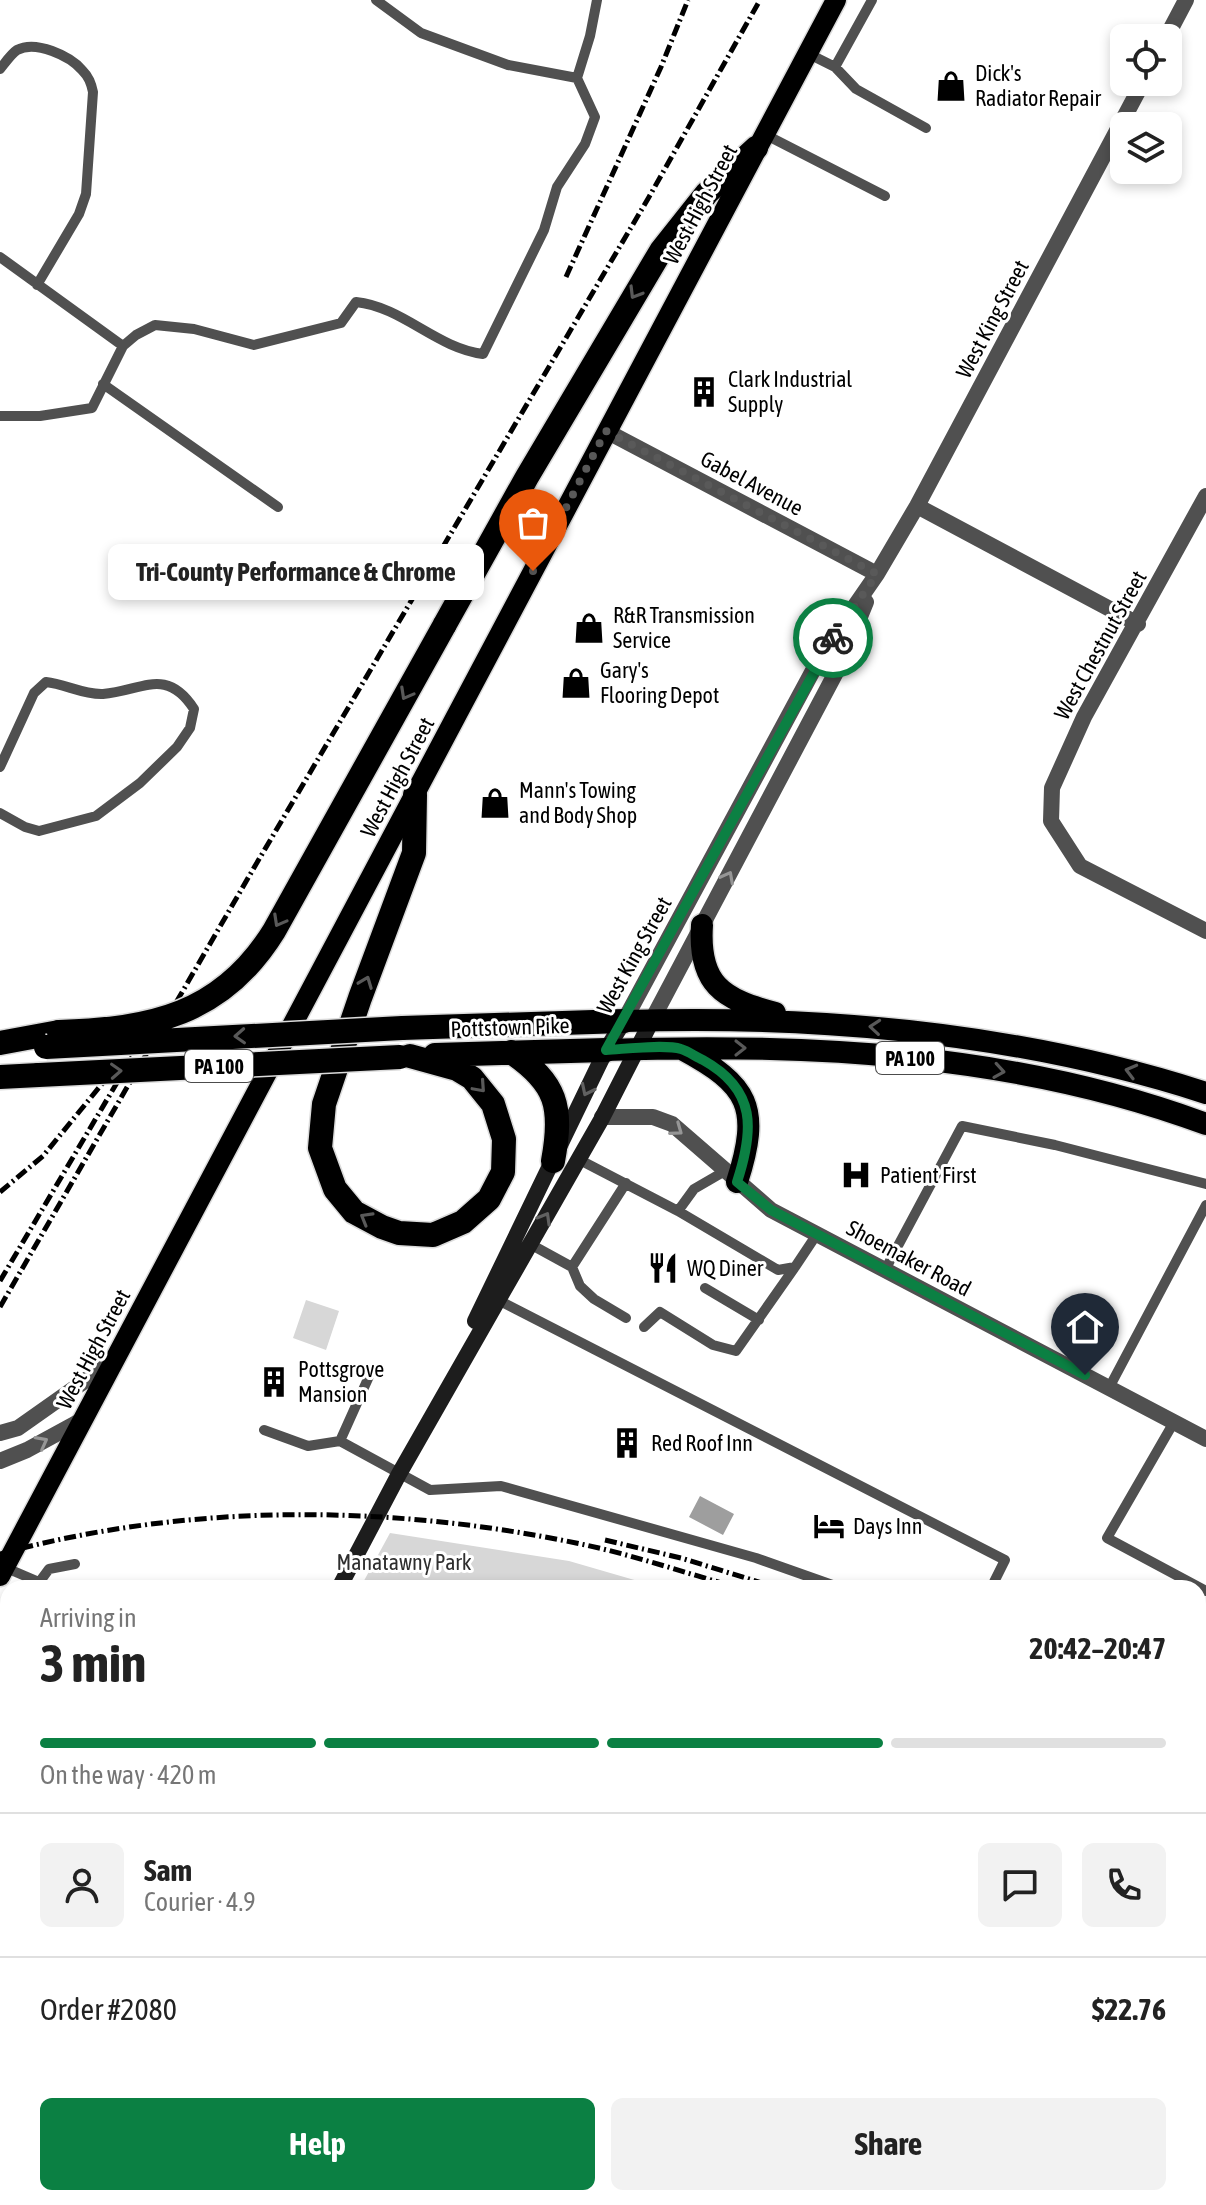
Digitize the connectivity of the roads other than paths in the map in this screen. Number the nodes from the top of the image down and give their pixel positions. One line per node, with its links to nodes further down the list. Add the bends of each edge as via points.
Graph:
1 (376, 0): 10 (lane, via 421,33 508,65)
2 (597, 0): 10 (lane)
3 (836, 0): 7 (main road, West High Street)
4 (872, 0): 8 (lane)
5 (1186, 0): 6 (street)
6 (1173, 24)
7 (807, 53): 8 (lane); 13 (main road, West High Street)
8 (835, 67): 12 (lane, via 856,89)
9 (0, 69): 16 (lane, via 17,51 50,51 79,66 93,92 86,194)
10 (577, 78): 17 (lane, via 595,117 585,144 557,187 544,230 483,354 463,351 376,304 356,302 341,323 254,345 155,325)
11 (1136, 96): 22 (street, West King Street)
12 (926, 128)
13 (760, 141): 14 (lane); 20 (main road, West High Street); 34 (highway, one-way to 34, bridge, via 698,203 661,251 248,969 166,1019)
14 (885, 196)
15 (0, 257): 16 (lane)
16 (37, 285): 17 (lane)
17 (123, 346): 18 (lane)
18 (103, 384): 19 (lane, via 92,408); 23 (lane)
19 (0, 416)
20 (606, 431): 24 (street, Gabel Avenue); 27 (main road, West High Street)
21 (1206, 496): 25 (street, West Chestnut Street)
22 (917, 506): 24 (street, West King Street); 25 (street)
23 (278, 507)
24 (877, 574): 29 (street, West King Street, one-way to 24, via 842,661); 33 (street, West King Street, via 823,652)
25 (1138, 624): 30 (street, West Chestnut Street, via 1084,717 1052,788 1051,821 1080,866)
26 (0, 767): 28 (lane, via 34,693 46,682 103,694 154,683 185,695 194,709 190,728 177,747 96,816 39,831)
27 (415, 795): 41 (highway, one-way to 27, via 449,1066 472,1078 493,1104 504,1139 503,1172 489,1199 463,1222 433,1235 399,1233 354,1212 335,1189 320,1148 324,1104 414,853); 63 (main road, West High Street)
28 (0, 813)
29 (702, 925): 31 (street, West King Street); 32 (highway, via 702,956 720,991 746,1005)
30 (1205, 928)
31 (652, 1020): 32 (highway, Pottstown Pike / PA 100); 33 (highway, Pottstown Pike / PA 100); 38 (main road, West King Street)
32 (803, 1020): 43 (highway, Pottstown Pike / PA 100, one-way to 32, via 1072,1056)
33 (624, 1021): 34 (highway, Pottstown Pike / PA 100, one-way to 34, bridge); 39 (main road, West King Street)
34 (53, 1040): 35 (highway); 37 (highway, Pottstown Pike / PA 100)
35 (0, 1043)
36 (680, 1048): 38 (highway, Pottstown Pike / PA 100); 45 (highway, Pottstown Pike / PA 100, one-way to 45, via 792,1048 931,1060 1056,1080); 48 (highway, via 716,1068 743,1098 749,1135)
37 (0, 1049)
38 (636, 1049): 39 (highway, Pottstown Pike / PA 100); 44 (main road, West King Street)
39 (606, 1050): 40 (highway, Pottstown Pike / PA 100); 47 (main road, West King Street, one-way to 47)
40 (511, 1052): 41 (highway, Pottstown Pike / PA 100); 47 (highway, via 537,1072 553,1096 558,1126)
41 (405, 1057): 42 (highway, Pottstown Pike / PA 100, one-way to 41, bridge)
42 (0, 1077)
43 (1206, 1093)
44 (602, 1117): 46 (main road, West King Street); 48 (street, Shoemaker Road, one-way to 48, via 653,1117 672,1124)
45 (1206, 1124)
46 (578, 1159): 49 (lane); 54 (main road, West King Street, one-way to 46)
47 (553, 1161): 72 (main road, West King Street)
48 (731, 1176): 52 (lane, via 694,1189); 53 (street, Shoemaker Road, via 771,1210)
49 (626, 1183): 52 (lane); 55 (lane)
50 (1206, 1184): 57 (lane, via 962,1126)
51 (1206, 1205): 65 (lane)
52 (678, 1211): 56 (lane, via 778,1270)
53 (817, 1234): 56 (lane); 57 (street, Shoemaker Road)
54 (530, 1244): 55 (lane); 59 (main road, West King Street)
55 (572, 1267): 60 (lane, via 580,1286)
56 (795, 1267): 61 (lane)
57 (885, 1270): 65 (street, Shoemaker Road)
58 (705, 1288): 61 (lane)
59 (498, 1300): 72 (main road, West King Street); 81 (lane, via 1005,1560)
60 (626, 1318)
61 (759, 1320): 62 (lane, via 736,1351 713,1345 660,1312)
62 (644, 1327)
63 (113, 1361): 66 (main road, West High Street); 69 (street, via 18,1428)
64 (371, 1372): 71 (lane)
65 (1109, 1388): 67 (street, Shoemaker Road)
66 (82, 1420): 73 (street, one-way to 66); 76 (main road, West High Street)
67 (1174, 1422): 70 (street, Shoemaker Road); 82 (lane, via 1107,1538)
68 (264, 1430): 71 (lane, via 308,1446)
69 (0, 1433)
70 (1206, 1439)
71 (340, 1441): 74 (lane)
72 (410, 1456): 74 (main road, West King Street)
73 (0, 1461)
74 (399, 1474): 79 (main road, West King Street); 80 (lane, via 430,1490 501,1486)
75 (75, 1564): 78 (lane, via 49,1569)
76 (2, 1571): 77 (lane)
77 (24, 1580)
78 (41, 1580)
79 (343, 1580)
80 (818, 1580)
81 (995, 1580)
82 (1185, 1580)

